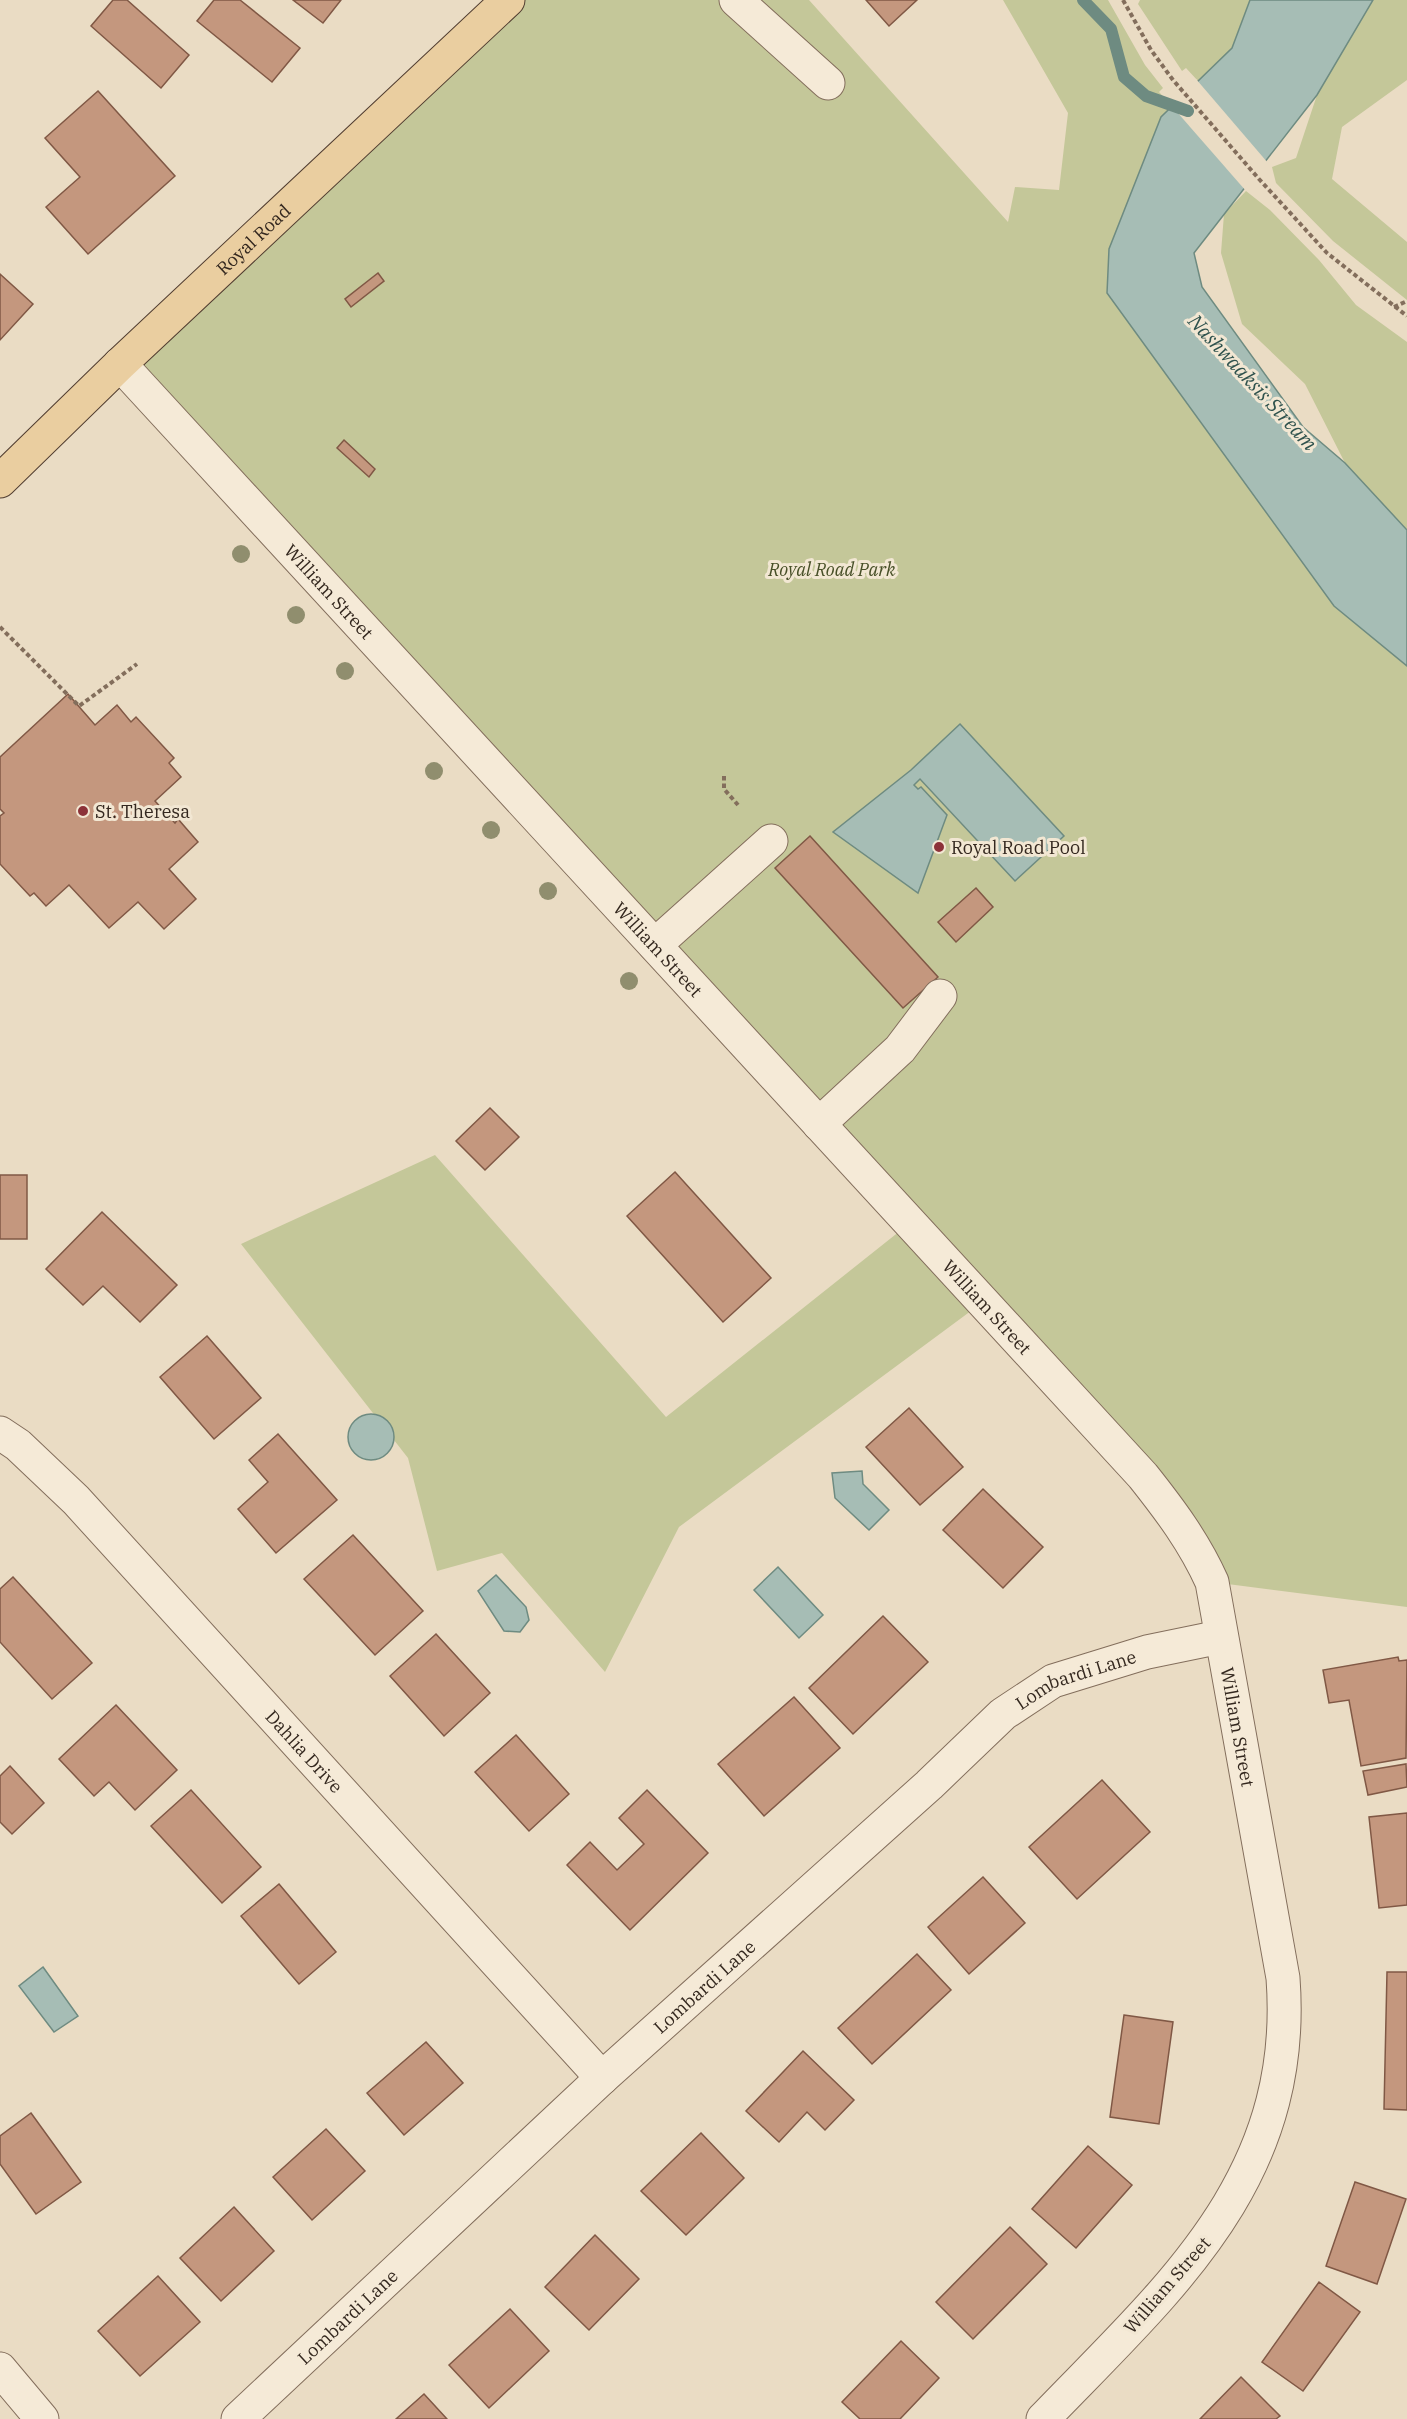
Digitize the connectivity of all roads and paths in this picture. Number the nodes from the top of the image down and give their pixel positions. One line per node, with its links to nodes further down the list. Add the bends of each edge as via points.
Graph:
1 (508, 0): 8 (main road, Royal Road)
2 (736, 0): 4 (street)
3 (1123, 0): 6 (path, via 1173,80 1259,179 1327,254)
4 (828, 83)
5 (1407, 301): 6 (path)
6 (1394, 307): 7 (path)
7 (1407, 316)
8 (120, 364): 9 (main road, Royal Road); 15 (street, William Street)
9 (0, 482)
10 (0, 627): 11 (path, via 79,706)
11 (137, 664)
12 (724, 776): 13 (path, via 724,789)
13 (738, 805)
14 (771, 840): 15 (street)
15 (655, 945): 17 (street, William Street)
16 (940, 996): 17 (street, via 900,1049)
17 (819, 1124): 19 (street, William Street, via 1176,1516 1212,1582)
18 (0, 1433): 20 (street, Dahlia Drive, via 76,1500)
19 (1220, 1637): 20 (street, Lombardi Lane, via 1147,1652 1053,1681 1003,1714); 24 (street, William Street, via 1282,1978 1285,2011 1278,2082 1240,2184 1199,2252)
20 (603, 2078): 23 (street, Lombardi Lane)
21 (0, 2369): 22 (street)
22 (42, 2419)
23 (238, 2419)
24 (1043, 2419)

